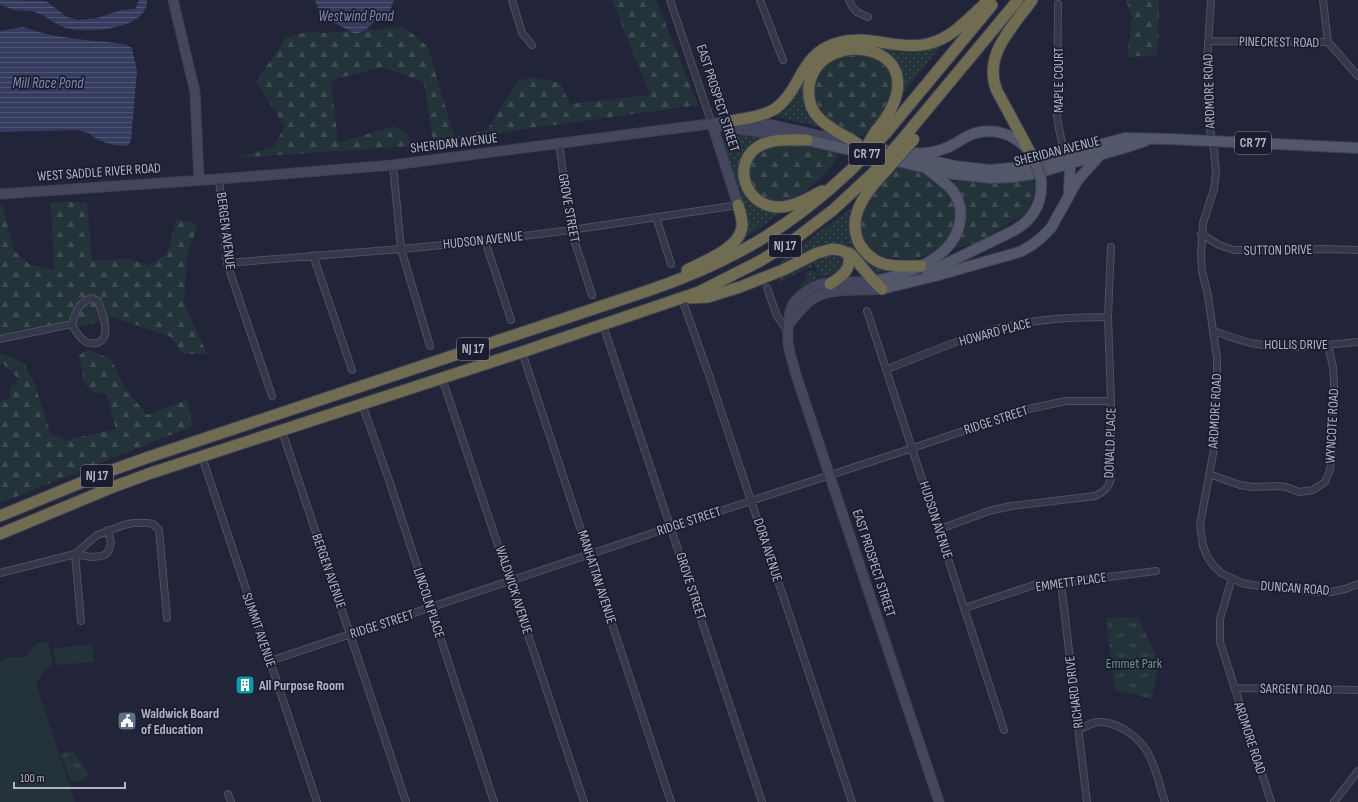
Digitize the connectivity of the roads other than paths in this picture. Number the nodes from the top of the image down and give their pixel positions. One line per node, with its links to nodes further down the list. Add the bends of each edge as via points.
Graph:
1 (173, 0): 36 (street, via 195,92)
2 (512, 0): 16 (street, via 522,33)
3 (670, 0): 20 (street, EAST PROSPECT STREET)
4 (760, 0): 17 (street)
5 (849, 0): 13 (street, via 856,13)
6 (989, 0): 19 (highway, via 954,32 930,44 912,46 856,40 828,46 809,61 790,93 778,107 762,115)
7 (996, 0): 21 (highway)
8 (1018, 0): 34 (highway, NJ 17, bridge, via 940,94 909,138)
9 (1032, 0): 29 (highway, via 1001,44 995,56 993,71 995,85)
10 (1211, 0): 14 (street, ARDMORE ROAD)
11 (1323, 0): 15 (street)
12 (1058, 4): 31 (street, MAPLE COURT, via 1057,116)
13 (868, 17)
14 (1208, 41): 15 (street, PINECREST ROAD); 24 (street, ARDMORE ROAD, via 1207,99)
15 (1328, 42): 18 (street, PINECREST ROAD)
16 (532, 45)
17 (783, 60)
18 (1358, 76)
19 (732, 121): 20 (street, SHERIDAN AVENUE / CR 77); 26 (street, SHERIDAN AVENUE / CR 77, via 773,125)
20 (712, 124): 23 (street, SHERIDAN AVENUE / CR 77); 25 (street, SHERIDAN AVENUE / CR 77); 40 (street, EAST PROSPECT STREET)
21 (881, 132): 26 (highway, via 897,95 898,78 891,64 879,53 869,50 840,52 817,68 811,79 809,97 812,108 821,121); 37 (highway, NJ 17, bridge, via 853,168)
22 (1148, 139): 24 (main road, SHERIDAN AVENUE / CR 77); 30 (main road, SHERIDAN AVENUE / CR 77); 31 (main road, SHERIDAN AVENUE / CR 77, via 1125,138)
23 (807, 140): 33 (main road, SHERIDAN AVENUE / CR 77); 37 (highway, via 775,140 757,147 745,164 744,174 748,189 754,198 764,204 779,207 795,204)
24 (1212, 142): 27 (main road, SHERIDAN AVENUE / CR 77); 43 (street, ARDMORE ROAD, via 1216,171)
25 (559, 143): 32 (street, SHERIDAN AVENUE / CR 77); 42 (street, GROVE STREET)
26 (858, 144): 28 (main road, SHERIDAN AVENUE / CR 77)
27 (1358, 148)
28 (894, 152): 29 (main road, via 933,152 945,149 972,134 990,131 1013,137); 31 (main road, SHERIDAN AVENUE / CR 77, via 956,166 989,170)
29 (1031, 154): 53 (main road, bridge, via 1042,180 1042,193 1038,208 1030,219 1013,232)
30 (1100, 155): 31 (main road, SHERIDAN AVENUE / CR 77); 39 (main road)
31 (1067, 160): 33 (main road, SHERIDAN AVENUE / CR 77, via 1037,173 1003,178 965,176); 39 (main road, via 1070,175)
32 (393, 165): 35 (street, SHERIDAN AVENUE / CR 77); 46 (street)
33 (926, 168): 52 (main road, EAST PROSPECT STREET, via 953,192 961,218 957,234 951,244)
34 (877, 174): 52 (highway, via 858,210 854,227 857,239 863,250 877,261 895,266); 59 (highway, NJ 17, via 791,242 743,270)
35 (220, 179): 36 (street, SHERIDAN AVENUE / CR 77); 50 (street, BERGEN AVENUE)
36 (199, 180): 38 (street, WEST SADDLE RIVER ROAD / CR 77)
37 (835, 185): 57 (highway, NJ 17, via 793,219 747,249 698,272)
38 (0, 194)
39 (1069, 194): 53 (main road, via 1051,228 1027,248)
40 (738, 205): 41 (street, HUDSON AVENUE); 57 (highway, via 742,228 731,245)
41 (656, 217): 42 (street, HUDSON AVENUE); 51 (street)
42 (571, 230): 44 (street, HUDSON AVENUE); 58 (street, GROVE STREET)
43 (1202, 234): 47 (street, SUTTON DRIVE, via 1219,245 1234,250); 66 (street, ARDMORE ROAD, via 1202,271)
44 (485, 241): 46 (street, HUDSON AVENUE); 62 (street)
45 (1111, 247): 61 (street, DONALD PLACE)
46 (401, 249): 49 (street, HUDSON AVENUE); 70 (street)
47 (1358, 250)
48 (849, 253): 54 (highway, via 850,263 847,269); 55 (highway); 59 (highway, via 836,249 822,251 777,273 740,287 708,297)
49 (313, 256): 50 (street, HUDSON AVENUE); 73 (street)
50 (227, 263): 75 (street, BERGEN AVENUE)
51 (671, 264)
52 (921, 266): 55 (main road, EAST PROSPECT STREET)
53 (911, 281): 55 (main road, EAST PROSPECT STREET)
54 (830, 284): 55 (street, EAST PROSPECT STREET); 65 (street, EAST PROSPECT STREET, via 817,286 800,298 791,309)
55 (879, 285): 65 (street, EAST PROSPECT STREET, via 819,295 807,303)
56 (767, 288): 65 (street, EAST PROSPECT STREET, via 776,313)
57 (647, 291): 84 (highway, NJ 17, via 146,458)
58 (592, 295)
59 (683, 298): 64 (highway, NJ 17); 83 (street, DORA AVENUE)
60 (867, 311): 72 (street, HUDSON AVENUE)
61 (1108, 317): 72 (street, HOWARD PLACE, via 1046,319 999,328); 76 (street, DONALD PLACE)
62 (511, 320)
63 (72, 324): 63 (street, via 86,342 101,342 105,331 98,301 91,298 83,302 78,307); 67 (street)
64 (603, 325): 71 (highway, NJ 17); 85 (street, GROVE STREET)
65 (789, 328): 82 (street, EAST PROSPECT STREET, via 789,346 795,372)
66 (1213, 331): 69 (street, HOLLIS DRIVE, via 1240,340 1274,346); 81 (street, ARDMORE ROAD, via 1217,358 1217,386 1215,441)
67 (0, 338)
68 (1358, 342): 69 (street, HOLLIS DRIVE)
69 (1328, 345): 81 (street, WYNCOTE ROAD, via 1334,382 1333,444 1330,470 1325,482 1313,490 1299,492 1282,487 1240,485)
70 (430, 346)
71 (522, 352): 74 (highway, NJ 17); 90 (street, MANHATTAN AVENUE)
72 (887, 369): 79 (street, HUDSON AVENUE)
73 (352, 370)
74 (442, 378): 77 (highway, NJ 17); 94 (street, WALDWICK AVENUE)
75 (272, 396)
76 (1111, 401): 79 (street, RIDGE STREET, via 1053,403 999,418); 87 (street, DONALD PLACE, via 1111,478 1101,493 1010,506 989,511)
77 (362, 404): 78 (highway, NJ 17); 97 (street, LINCOLN PLACE)
78 (282, 431): 80 (highway, NJ 17); 101 (street, BERGEN AVENUE)
79 (913, 448): 82 (street, RIDGE STREET); 87 (street, HUDSON AVENUE)
80 (202, 457): 88 (highway, NJ 17, via 113,487); 102 (street, SUMMIT AVENUE)
81 (1209, 474): 93 (street, ARDMORE ROAD, via 1200,525 1202,540 1213,565 1221,573)
82 (830, 476): 83 (street, RIDGE STREET); 117 (street, EAST PROSPECT STREET)
83 (752, 501): 85 (street, RIDGE STREET); 116 (street, DORA AVENUE)
84 (0, 516)
85 (671, 527): 90 (street, RIDGE STREET); 115 (street, GROVE STREET)
86 (108, 530): 89 (street, via 97,535); 89 (street, via 111,543 106,554 91,557); 99 (street, via 133,523 153,524 159,530)
87 (940, 530): 98 (street, HUDSON AVENUE)
88 (0, 534)
89 (75, 554): 92 (street); 100 (street)
90 (590, 555): 94 (street, RIDGE STREET); 114 (street, MANHATTAN AVENUE)
91 (1156, 571): 95 (street, EMMETT PLACE)
92 (0, 573)
93 (1232, 578): 96 (street, DUNCAN ROAD, via 1252,585 1317,592 1332,592); 103 (street, ARDMORE ROAD, via 1219,630 1223,654)
94 (511, 581): 97 (street, RIDGE STREET); 113 (street, WALDWICK AVENUE)
95 (1062, 583): 98 (street, EMMETT PLACE, via 1037,584); 106 (street, RICHARD DRIVE)
96 (1358, 584)
97 (430, 608): 101 (street, RIDGE STREET); 112 (street, LINCOLN PLACE)
98 (965, 608): 105 (street, HUDSON AVENUE)
99 (167, 618)
100 (81, 621)
101 (350, 634): 102 (street, RIDGE STREET); 111 (street, BERGEN AVENUE)
102 (270, 661): 110 (street, SUMMIT AVENUE)
103 (1235, 688): 104 (street, SARGENT ROAD); 120 (street, ARDMORE ROAD)
104 (1358, 690)
105 (1004, 730)
106 (1079, 730): 118 (street, RICHARD DRIVE); 119 (street, via 1102,722 1119,727 1137,739 1149,756)
107 (1358, 771): 121 (street)
108 (228, 794): 109 (street)
109 (231, 802)
110 (317, 802)
111 (406, 802)
112 (494, 802)
113 (584, 802)
114 (671, 802)
115 (762, 802)
116 (852, 802)
117 (939, 802)
118 (1086, 802)
119 (1165, 802)
120 (1271, 802)
121 (1334, 802)

